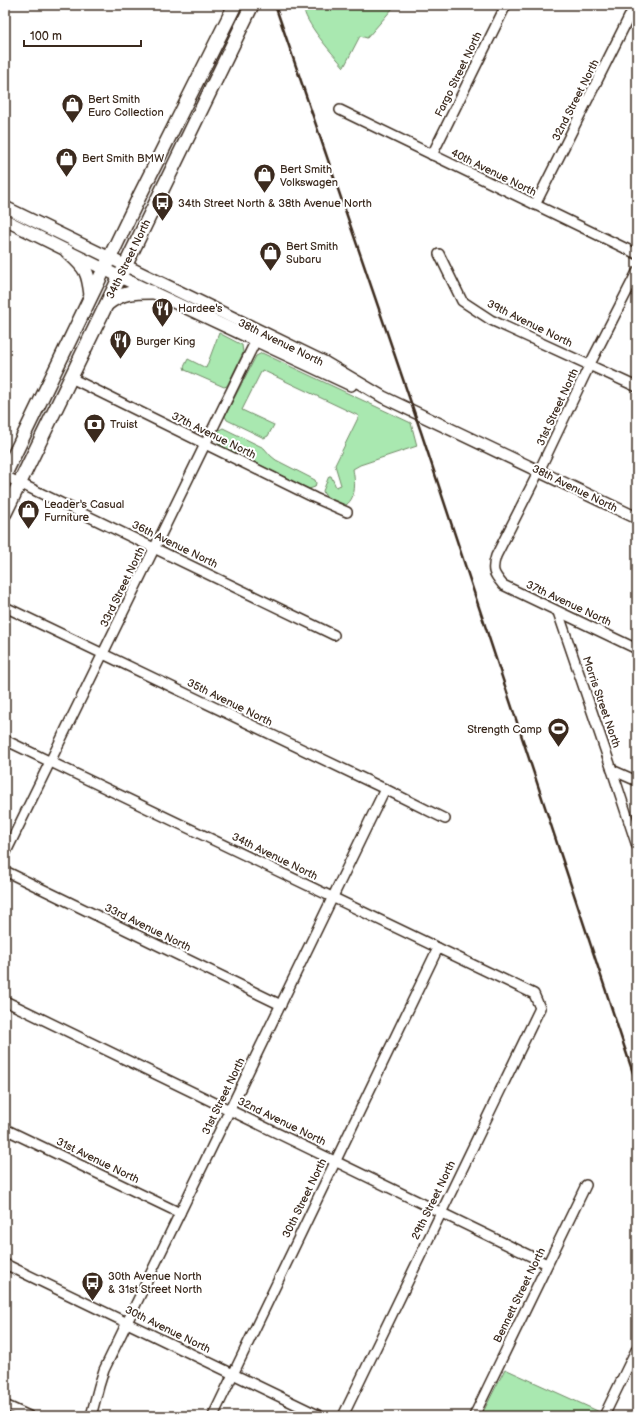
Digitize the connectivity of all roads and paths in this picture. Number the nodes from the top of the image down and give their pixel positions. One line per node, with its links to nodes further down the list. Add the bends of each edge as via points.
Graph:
1 (235, 5): 13 (highway, 34th Street North)
2 (506, 5): 6 (street, Fargo Street North)
3 (635, 5): 7 (street, 32nd Street North)
4 (250, 9): 14 (highway, 34th Street North)
5 (340, 110): 6 (street, 40th Avenue North)
6 (432, 154): 7 (street, 40th Avenue North)
7 (535, 206): 12 (street, 40th Avenue North)
8 (5, 207): 13 (main road, 38th Avenue North)
9 (5, 220): 10 (main road, 38th Avenue North)
10 (67, 251): 13 (main road, 38th Avenue North); 18 (highway, via 88,274)
11 (439, 254): 22 (street, 39th Avenue North, via 462,301 491,320)
12 (637, 254)
13 (106, 263): 14 (main road, 38th Avenue North); 16 (main road, 38th Avenue North); 18 (highway, 34th Street North)
14 (125, 265): 16 (highway, 34th Street North); 20 (main road, 38th Avenue North)
15 (637, 272): 22 (street, 31st Street North)
16 (120, 277): 17 (main road, 38th Avenue North); 19 (highway, 34th Street North)
17 (152, 292): 19 (highway, via 127,293); 21 (main road, 38th Avenue North)
18 (91, 295): 23 (highway, 34th Street North)
19 (106, 306): 24 (highway, 34th Street North)
20 (260, 331): 21 (street, 33rd Street North); 26 (main road, 38th Avenue North, via 324,362)
21 (255, 341): 26 (main road, 38th Avenue North, via 354,387); 28 (street, 33rd Street North)
22 (590, 364): 25 (street, 39th Avenue North); 29 (street, 31st Street North)
23 (55, 370): 27 (highway, via 58,387 49,413); 30 (highway, 34th Street North)
24 (71, 378): 27 (highway, 34th Street North); 28 (street, 37th Avenue North)
25 (637, 387)
26 (383, 397): 29 (main road, 38th Avenue North)
27 (50, 420): 31 (highway, 34th Street North)
28 (205, 445): 32 (street, 37th Avenue North); 35 (street, 33rd Street North)
29 (539, 471): 34 (main road, 38th Avenue North); 36 (street, 31st Street North, via 496,556)
30 (5, 475): 31 (street, 36th Avenue North)
31 (20, 483): 33 (highway, 34th Street North); 35 (street, 36th Avenue North)
32 (347, 512)
33 (5, 513)
34 (637, 518)
35 (154, 548): 39 (street, 36th Avenue North); 41 (street, 33rd Street North)
36 (494, 574): 38 (street, 37th Avenue North, via 503,585)
37 (5, 607): 41 (street, 35th Avenue North)
38 (558, 612): 40 (street, 37th Avenue North); 44 (street, Morris Street North)
39 (334, 635)
40 (637, 649)
41 (103, 654): 43 (street, 33rd Street North); 46 (street, 35th Avenue North)
42 (5, 740): 43 (street, 34th Avenue North)
43 (50, 761): 49 (street, 33rd Street North); 51 (street, 34th Avenue North)
44 (612, 770): 45 (street); 48 (street, Morris Street North)
45 (637, 781)
46 (385, 789): 47 (street, 35th Avenue North); 51 (street, 31st Street North)
47 (445, 819)
48 (637, 846)
49 (5, 854)
50 (5, 871): 55 (street, 33rd Avenue North)
51 (332, 897): 52 (street, 34th Avenue North); 55 (street, 31st Street North)
52 (438, 948): 53 (street, 34th Avenue North); 58 (street, 30th Street North)
53 (534, 994): 60 (street, 29th Street North, via 540,1008)
54 (5, 1001): 56 (street, 32nd Avenue North)
55 (282, 1005): 56 (street, 31st Street North)
56 (230, 1110): 58 (street, 32nd Avenue North); 61 (street, 31st Street North)
57 (5, 1129): 61 (street, 31st Avenue North)
58 (336, 1161): 60 (street, 32nd Avenue North); 66 (street, 30th Street North)
59 (586, 1185): 63 (street, Bennett Street North)
60 (441, 1212): 63 (street, 32nd Avenue North); 72 (street, 29th Street North)
61 (180, 1213): 64 (street, 31st Street North)
62 (5, 1264): 64 (street, 30th Avenue North)
63 (548, 1264): 73 (street, Bennett Street North)
64 (128, 1323): 66 (street, 30th Avenue North); 69 (street, 31st Street North, via 104,1370)
65 (637, 1348): 74 (street)
66 (234, 1374): 70 (street, 30th Street North); 71 (street, 30th Avenue North)
67 (5, 1405): 68 (street)
68 (29, 1416)
69 (91, 1416)
70 (213, 1416)
71 (320, 1416)
72 (343, 1416)
73 (474, 1416)
74 (604, 1416)

